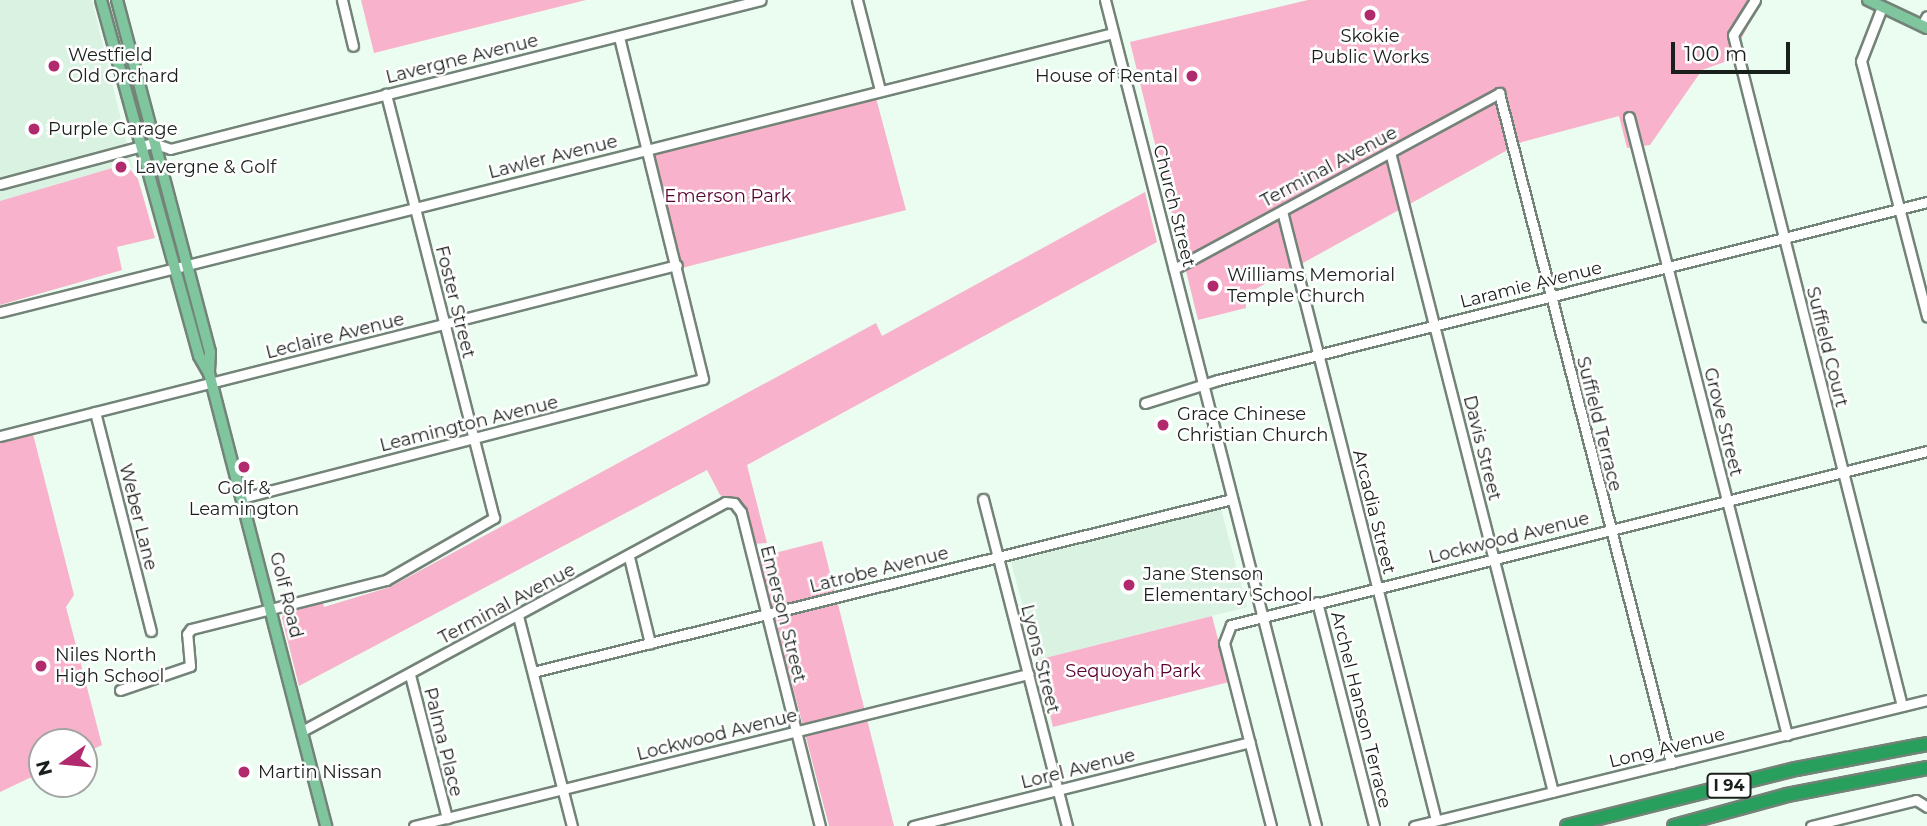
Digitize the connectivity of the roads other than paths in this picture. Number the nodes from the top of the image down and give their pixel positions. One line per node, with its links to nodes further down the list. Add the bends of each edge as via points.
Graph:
1 (102, 0): 19 (main road, Golf Road)
2 (117, 0): 18 (main road, Golf Road)
3 (342, 0): 13 (street)
4 (761, 0): 12 (street, Lavergne Avenue)
5 (857, 0): 14 (street)
6 (1105, 0): 11 (street, Church Street)
7 (1755, 0): 29 (street, Suffield Court, via 1733,35)
8 (1868, 0): 9 (main road)
9 (1882, 6): 10 (main road); 27 (street, via 1861,61)
10 (1925, 23)
11 (1113, 33): 14 (street, Lawler Avenue); 34 (street, Church Street)
12 (619, 36): 16 (street, Lavergne Avenue); 21 (street)
13 (353, 46)
14 (880, 90): 21 (street, Lawler Avenue)
15 (1499, 93): 22 (street, Terminal Avenue); 35 (street, Suffield Terrace)
16 (386, 94): 20 (street, Lavergne Avenue); 26 (street, Foster Street)
17 (1629, 117): 32 (street, Grove Street)
18 (153, 143): 19 (street); 20 (street); 23 (main road, Golf Road)
19 (139, 147): 24 (street); 33 (main road, Golf Road)
20 (170, 149): 23 (street)
21 (648, 150): 26 (street, Lawler Avenue); 31 (street)
22 (1390, 152): 28 (street, Terminal Avenue); 39 (street, Davis Street)
23 (159, 165): 30 (main road, Golf Road)
24 (0, 184)
25 (1927, 202): 27 (street, Laramie Avenue)
26 (415, 208): 30 (street, Lawler Avenue); 38 (street, Foster Street)
27 (1899, 209): 29 (street, Laramie Avenue); 37 (street)
28 (1282, 211): 34 (street, Terminal Avenue); 40 (street, Arcadia Street)
29 (1784, 238): 32 (street, Laramie Avenue); 48 (street, Suffield Court)
30 (186, 264): 33 (street, Lawler Avenue); 41 (main road, Golf Road, via 210,352)
31 (677, 265): 38 (street, Leclaire Avenue); 46 (street, Leamington Avenue, via 703,379)
32 (1667, 267): 35 (street, Laramie Avenue); 52 (street, Grove Street)
33 (174, 268): 36 (street, Lawler Avenue); 41 (main road, Golf Road, via 199,356)
34 (1174, 269): 42 (street, Church Street)
35 (1550, 296): 39 (street, Laramie Avenue); 54 (street, Suffield Terrace)
36 (0, 312)
37 (1927, 317)
38 (445, 325): 41 (street, Leclaire Avenue); 46 (street, Foster Street)
39 (1435, 325): 40 (street, Laramie Avenue); 57 (street, Davis Street)
40 (1318, 355): 42 (street, Laramie Avenue); 58 (street, Arcadia Street)
41 (211, 378): 44 (street, Leclaire Avenue); 49 (main road, Golf Road)
42 (1203, 386): 43 (street, Laramie Avenue); 51 (street, Church Street)
43 (1144, 403)
44 (95, 412): 45 (street, Leclaire Avenue); 64 (street, Weber Lane)
45 (0, 436)
46 (474, 439): 49 (street, Leamington Avenue); 60 (street, Foster Street, via 494,518 386,580)
47 (1927, 451): 48 (street, Lockwood Avenue)
48 (1843, 472): 52 (street, Lockwood Avenue); 71 (street, Suffield Court)
49 (242, 498): 60 (main road, Golf Road)
50 (983, 499): 56 (street, Lyons Street)
51 (1232, 499): 56 (street, Latrobe Avenue); 62 (street, Church Street)
52 (1726, 500): 54 (street, Lockwood Avenue); 74 (street, Grove Street)
53 (724, 502): 55 (street, Terminal Avenue); 61 (street, Emerson Street, via 734,503 741,512)
54 (1610, 529): 57 (street, Lockwood Avenue); 77 (street, Suffield Terrace)
55 (629, 557): 63 (street, Terminal Avenue); 65 (street)
56 (998, 557): 61 (street, Latrobe Avenue); 67 (street, Lyons Street)
57 (1493, 558): 58 (street, Lockwood Avenue); 81 (street, Davis Street)
58 (1377, 587): 59 (street, Lockwood Avenue); 84 (street, Arcadia Street)
59 (1317, 602): 62 (street, Lockwood Avenue); 93 (street, Archel Hanson Terrace)
60 (271, 609): 69 (street, via 191,629 187,634 190,666); 72 (main road, Golf Road)
61 (767, 614): 65 (street, Latrobe Avenue); 73 (street, Emerson Street)
62 (1262, 615): 76 (street, Lockwood Avenue, via 1231,625 1224,635); 92 (street, Church Street)
63 (518, 616): 66 (street); 68 (street, Terminal Avenue)
64 (151, 631)
65 (650, 643): 66 (street, Latrobe Avenue)
66 (533, 672): 79 (street)
67 (1028, 674): 73 (street, Lockwood Avenue); 80 (street, Lyons Street)
68 (410, 675): 72 (street, Terminal Avenue); 83 (street, Palma Place)
69 (120, 690)
70 (1927, 700): 71 (street, Long Avenue)
71 (1902, 706): 74 (street, Long Avenue)
72 (302, 731): 85 (main road, Golf Road)
73 (796, 731): 79 (street, Lockwood Avenue); 88 (street, Emerson Street)
74 (1787, 735): 77 (street, Long Avenue)
75 (1927, 742): 95 (highway, I 94)
76 (1250, 743): 80 (street, Lorel Avenue); 91 (street, Lockwood Avenue)
77 (1671, 763): 81 (street, Long Avenue)
78 (1927, 770): 96 (highway, I 94, via 1787,795)
79 (562, 789): 83 (street, Lockwood Avenue); 87 (street)
80 (1058, 790): 89 (street, Lorel Avenue); 90 (street, Lyons Street)
81 (1553, 792): 84 (street, Long Avenue)
82 (1924, 804): 97 (street)
83 (447, 818): 86 (street, Lockwood Avenue)
84 (1436, 820): 94 (street, Long Avenue)
85 (326, 826)
86 (414, 826)
87 (572, 826)
88 (820, 826)
89 (914, 826)
90 (1067, 826)
91 (1271, 826)
92 (1316, 826)
93 (1374, 826)
94 (1415, 826)
95 (1567, 826)
96 (1674, 826)
97 (1811, 826)

